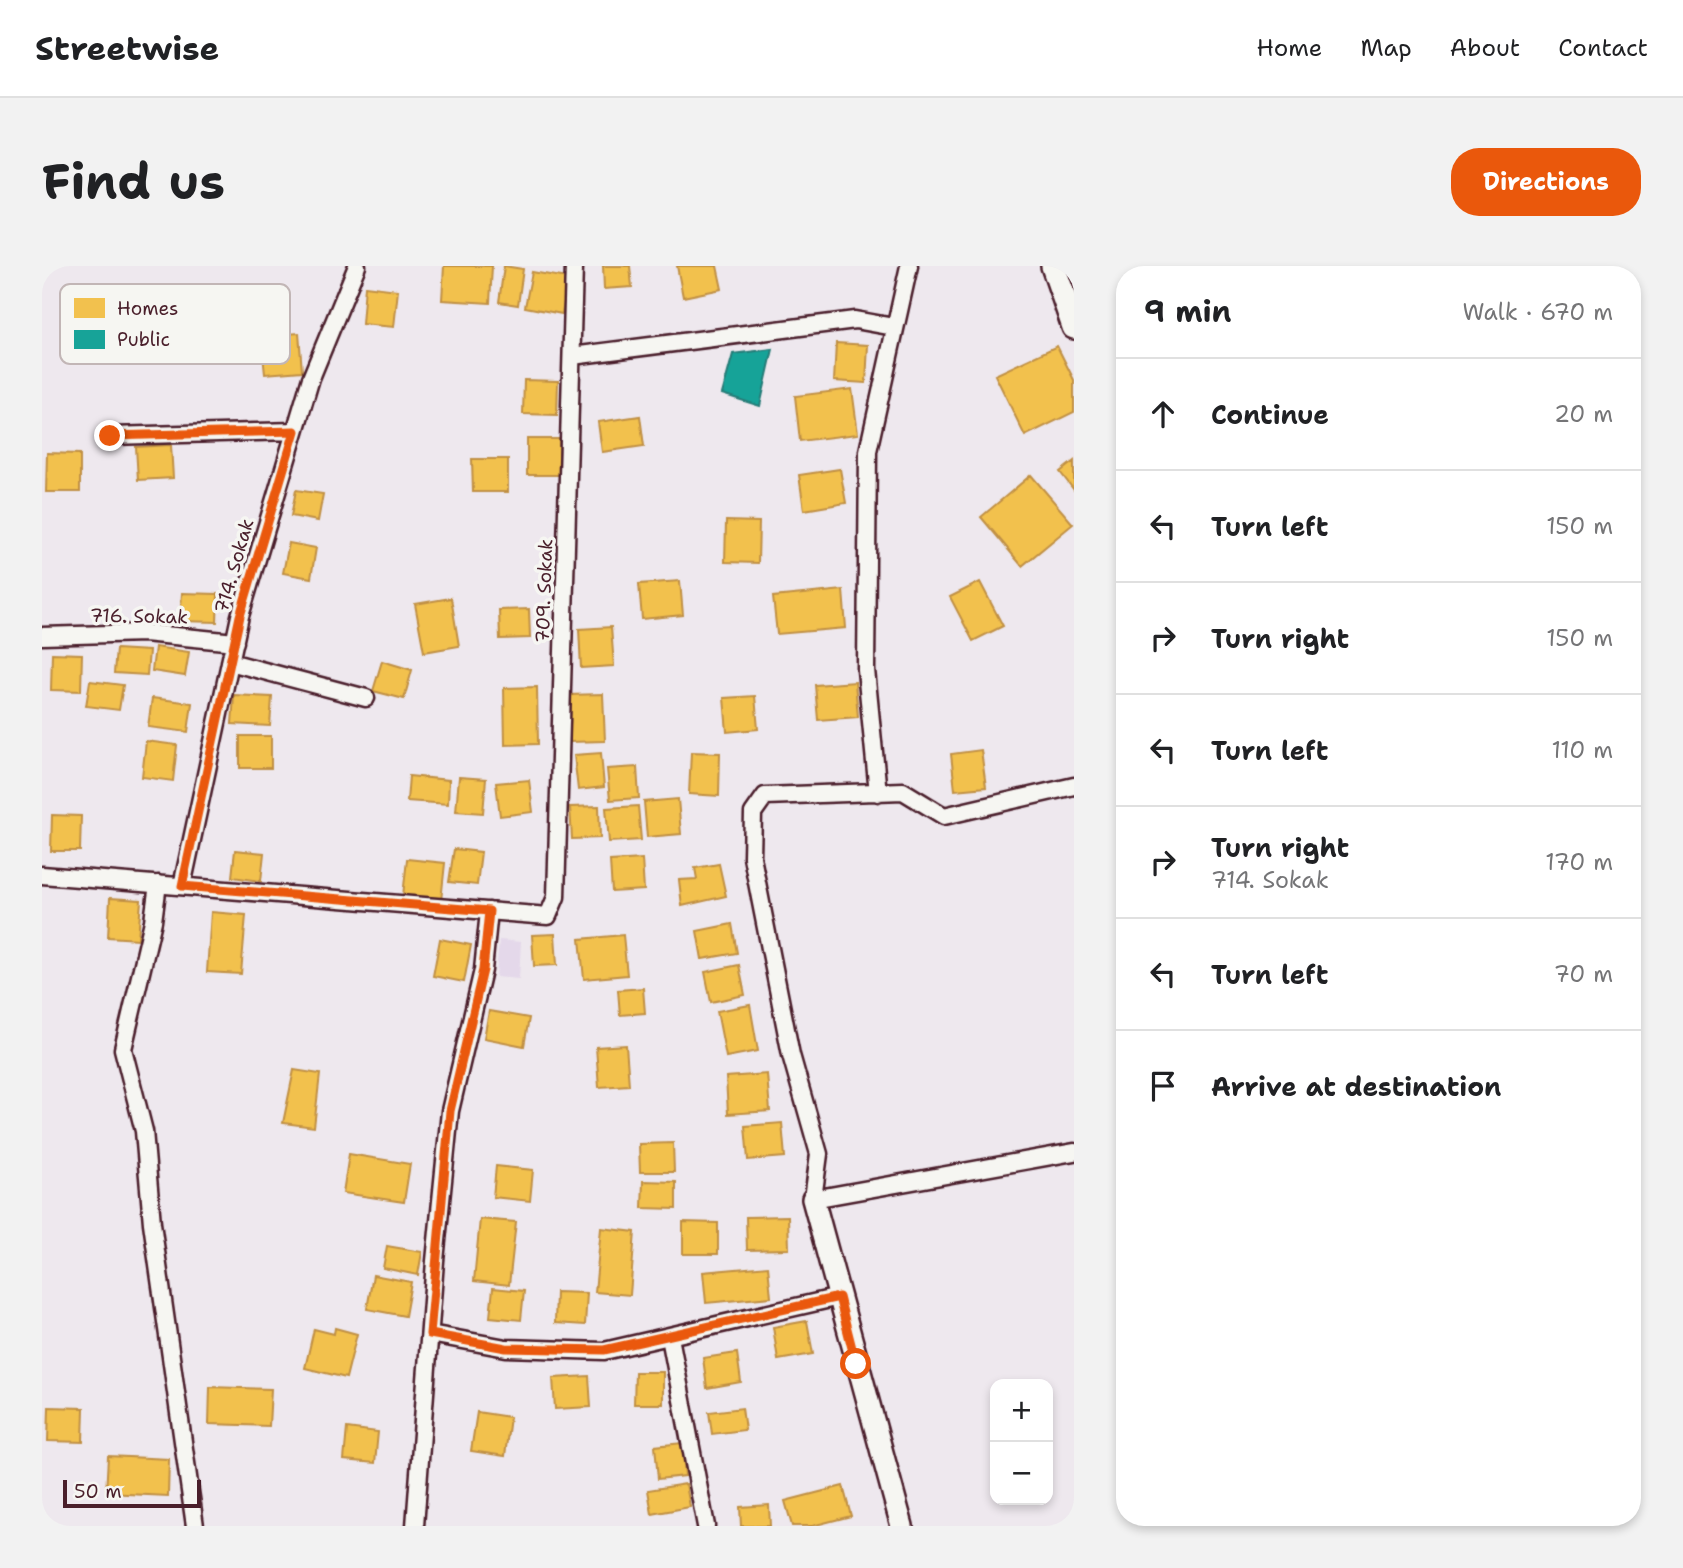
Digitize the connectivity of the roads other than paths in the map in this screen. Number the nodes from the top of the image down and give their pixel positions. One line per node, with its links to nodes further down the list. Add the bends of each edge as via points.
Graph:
1 (357, 266): 8 (street, 714. Sokak, via 311,378)
2 (574, 266): 7 (street, 709. Sokak)
3 (909, 266): 5 (street)
4 (1053, 266): 6 (main road)
5 (894, 327): 7 (street, via 855,320); 15 (street, via 867,451 866,670)
6 (1074, 327)
7 (572, 356): 19 (street, 709. Sokak, via 556,897 548,916)
8 (295, 431): 9 (street); 11 (street, 714. Sokak)
9 (110, 436)
10 (42, 636): 11 (street, 716. Sokak, via 144,633)
11 (235, 642): 12 (street, 714. Sokak)
12 (230, 662): 13 (street); 18 (street, 714. Sokak)
13 (366, 698)
14 (1074, 786): 15 (street, via 944,816 903,791)
15 (878, 793): 21 (street, via 765,796 753,813 752,858 791,1055 819,1154)
16 (42, 875): 17 (street)
17 (158, 884): 18 (street); 25 (street, via 123,1049 144,1131 152,1223)
18 (182, 886): 19 (street)
19 (489, 911): 23 (street, via 483,970 450,1111)
20 (1074, 1152): 21 (street)
21 (813, 1199): 22 (street)
22 (839, 1297): 24 (street); 28 (street)
23 (430, 1334): 24 (street, via 506,1348 604,1350); 26 (street)
24 (670, 1337): 27 (street)
25 (195, 1526)
26 (415, 1526)
27 (706, 1526)
28 (902, 1526)

